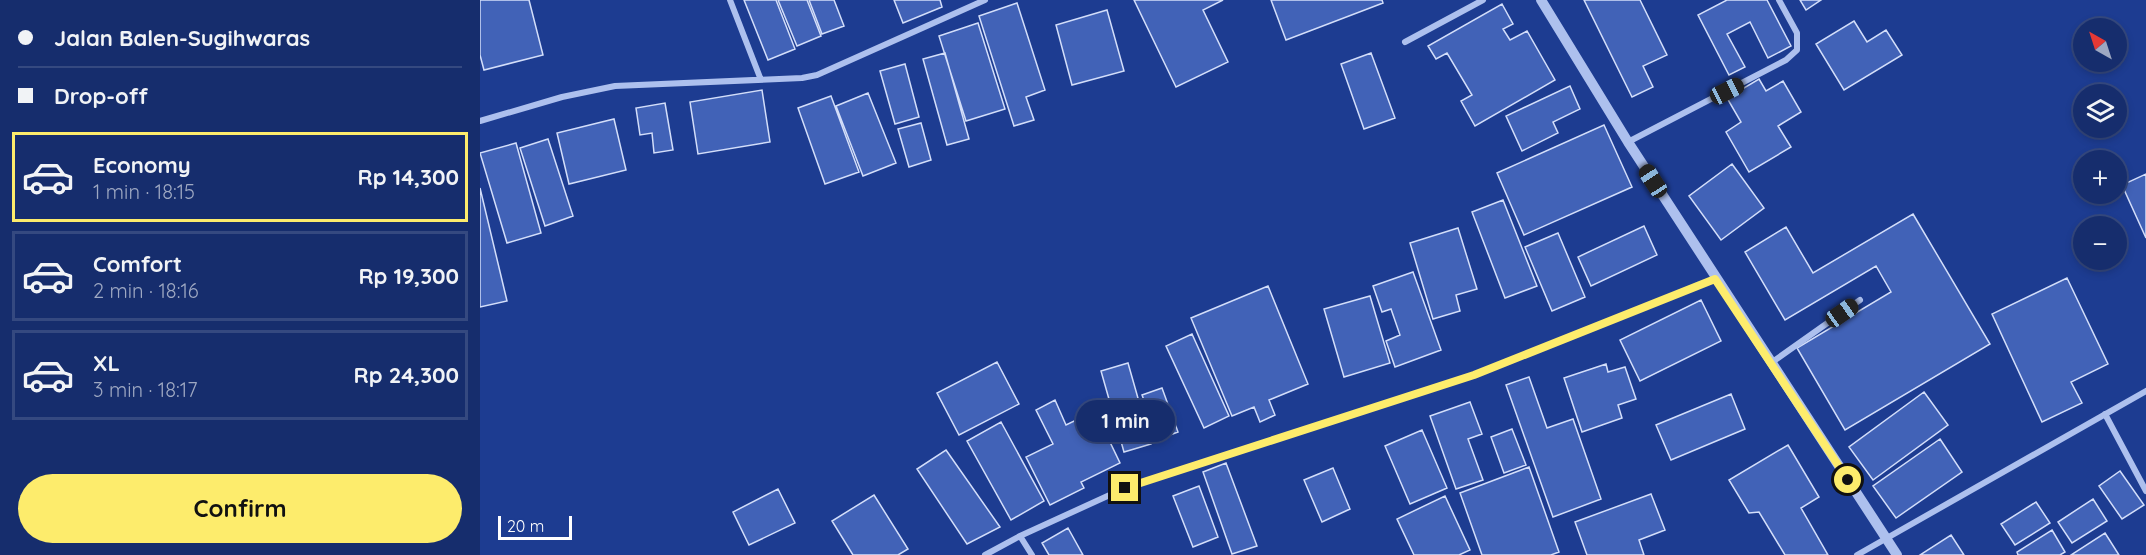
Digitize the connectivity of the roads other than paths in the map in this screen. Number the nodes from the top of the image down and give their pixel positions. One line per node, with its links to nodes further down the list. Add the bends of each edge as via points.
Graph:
1 (730, 0): 7 (street)
2 (985, 0): 7 (street, via 817,75)
3 (1483, 0): 6 (street)
4 (1541, 0): 9 (street)
5 (1779, 0): 9 (street, via 1797,33 1797,50 1786,60)
6 (1405, 42)
7 (761, 80): 8 (street, via 615,86 562,97)
8 (480, 122)
9 (1628, 142): 10 (street)
10 (1715, 279): 12 (street); 16 (street, via 1474,375 1125,488)
11 (1860, 300): 12 (street)
12 (1771, 363): 17 (street)
13 (2146, 391): 14 (street)
14 (2105, 414): 15 (street); 17 (street)
15 (2146, 491)
16 (1020, 536): 18 (street); 19 (street)
17 (1886, 539): 20 (street); 21 (street)
18 (985, 555)
19 (1032, 555)
20 (1857, 555)
21 (1897, 555)

